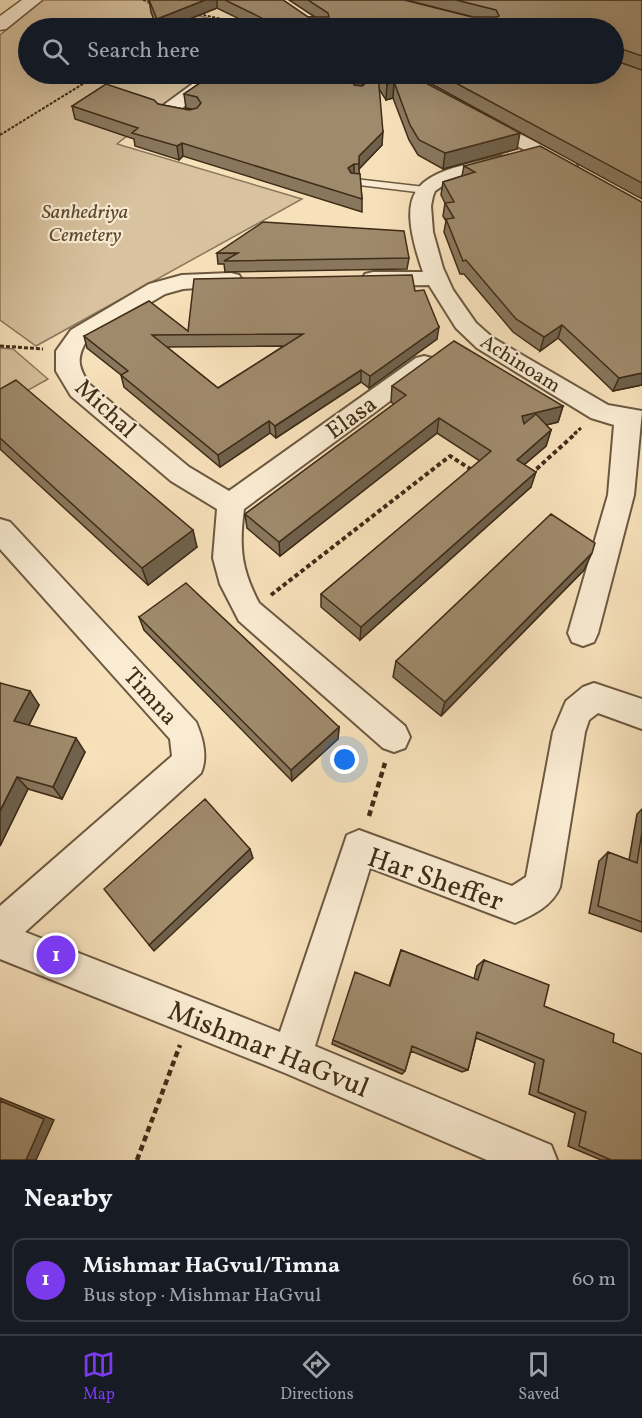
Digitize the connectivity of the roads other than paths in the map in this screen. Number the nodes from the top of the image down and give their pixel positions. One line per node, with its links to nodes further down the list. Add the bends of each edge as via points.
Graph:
1 (33, 0): 2 (street)
2 (0, 25)
3 (203, 84): 5 (street, via 167,111)
4 (469, 112): 6 (street)
5 (191, 116)
6 (540, 151): 7 (street); 9 (street, via 444,177)
7 (579, 173)
8 (355, 182): 9 (lane)
9 (425, 190): 10 (street, Achinoam, via 420,203 422,222)
10 (436, 278): 11 (street); 13 (street, Achinoam)
11 (351, 279)
12 (258, 280): 15 (street, Michal, via 182,282 157,289 79,335 68,351 68,371 80,390 180,474)
13 (470, 330): 14 (street, Achinoam, via 600,412); 15 (street, Elasa)
14 (634, 419): 17 (street, Achinoam, via 621,495)
15 (231, 504): 19 (street, via 227,558 234,584 249,612)
16 (0, 530): 20 (street, Timna, via 185,733 189,762)
17 (583, 633)
18 (642, 714): 22 (street, Har Sheffer, via 594,697 577,711 569,732 542,888 515,905 359,847)
19 (394, 737)
20 (0, 930)
21 (0, 941): 22 (street, Mishmar HaGvul)
22 (292, 1056): 23 (street, Mishmar HaGvul)
23 (536, 1160)

